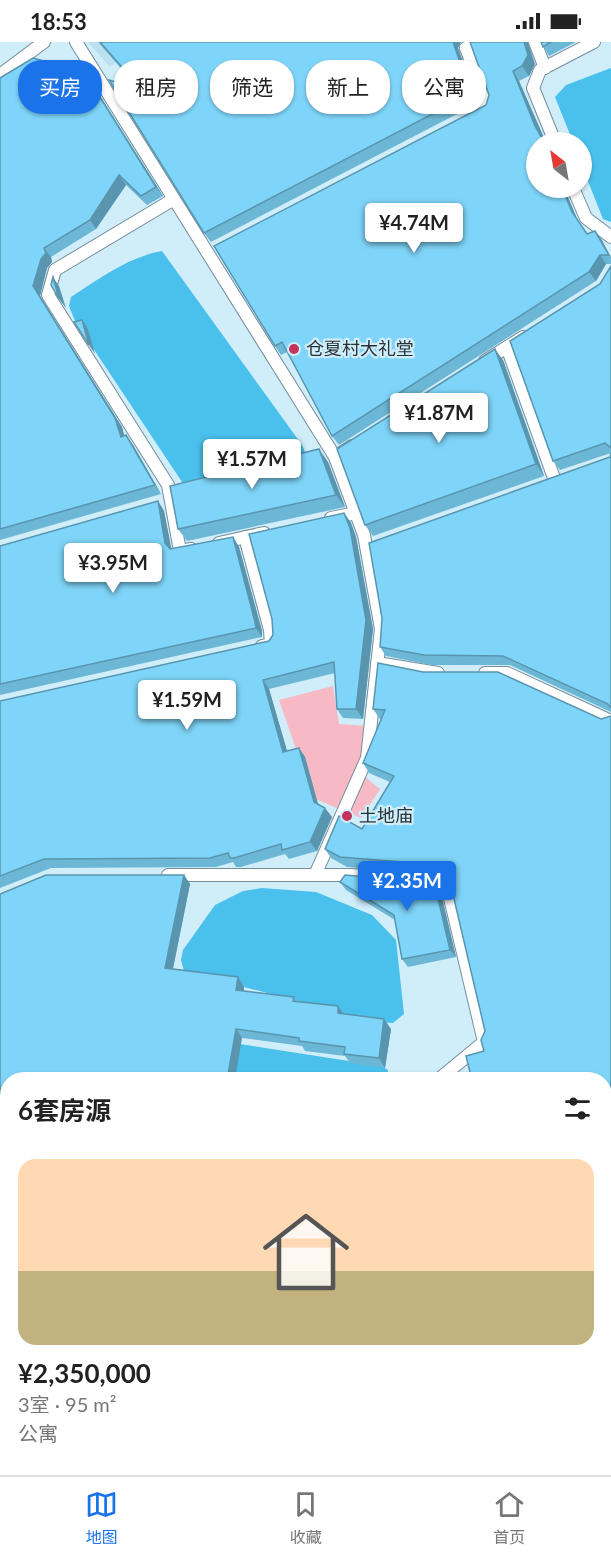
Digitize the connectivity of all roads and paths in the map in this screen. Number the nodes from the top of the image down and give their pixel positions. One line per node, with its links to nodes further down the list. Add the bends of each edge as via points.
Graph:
1 (44, 42): 7 (lane)
2 (76, 42): 11 (lane)
3 (477, 42): 8 (lane, via 466,48 488,107)
4 (535, 42): 6 (lane)
5 (594, 42): 6 (lane)
6 (546, 68): 9 (lane, via 540,70 533,88)
7 (0, 75)
8 (468, 118)
9 (551, 132)
10 (577, 198): 12 (lane, via 586,218)
11 (174, 199): 17 (lane, via 213,251); 22 (lane, via 55,270 48,295 168,485 165,501 180,551)
12 (611, 237)
13 (536, 329): 14 (lane)
14 (507, 347): 15 (lane); 18 (lane)
15 (478, 365)
16 (364, 439): 17 (lane)
17 (335, 457): 19 (lane)
18 (555, 481)
19 (356, 513): 20 (lane); 24 (lane, via 372,545 381,629)
20 (323, 520)
21 (279, 530): 22 (lane)
22 (245, 537): 23 (lane, via 271,644)
23 (248, 649)
24 (377, 663): 25 (lane); 28 (lane, via 367,758)
25 (452, 673)
26 (474, 673): 27 (lane, via 507,673)
27 (611, 721)
28 (315, 875): 29 (lane); 30 (lane, via 351,874 433,882 450,898 484,1041)
29 (159, 876)
30 (447, 1072)

